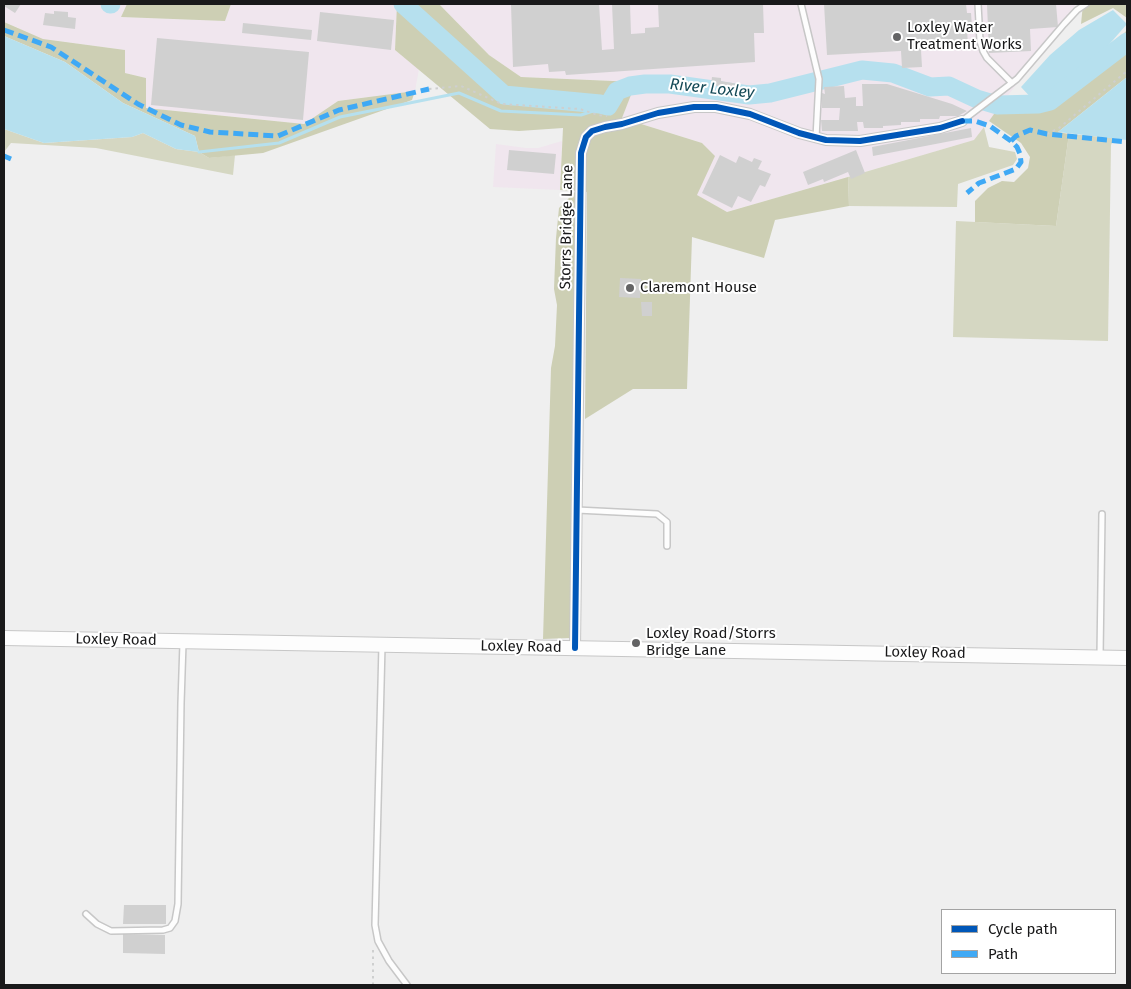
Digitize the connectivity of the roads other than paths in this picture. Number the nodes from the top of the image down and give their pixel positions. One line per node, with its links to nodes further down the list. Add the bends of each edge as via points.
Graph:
1 (801, 4): 6 (lane, via 817,67)
2 (978, 4): 4 (lane, via 983,51)
3 (1086, 4): 4 (lane)
4 (1012, 83): 5 (lane)
5 (962, 121): 6 (street, Storrs Bridge Lane, via 940,128 860,141)
6 (816, 138): 7 (street, Storrs Bridge Lane, via 750,114 716,107 658,112 592,131 586,137 580,153)
7 (577, 510): 9 (lane, via 657,514 667,522); 13 (street, Storrs Bridge Lane)
8 (1102, 514): 14 (lane)
9 (667, 546)
10 (4, 638): 11 (main road, Loxley Road)
11 (183, 641): 12 (main road, Loxley Road); 16 (lane, via 178,904 175,921 170,928 163,930 111,931)
12 (382, 645): 13 (main road, Loxley Road); 17 (lane, via 375,924 378,941 388,961)
13 (575, 648): 14 (main road, Loxley Road)
14 (1100, 658): 15 (main road, Loxley Road)
15 (1127, 658)
16 (86, 914)
17 (407, 985)

